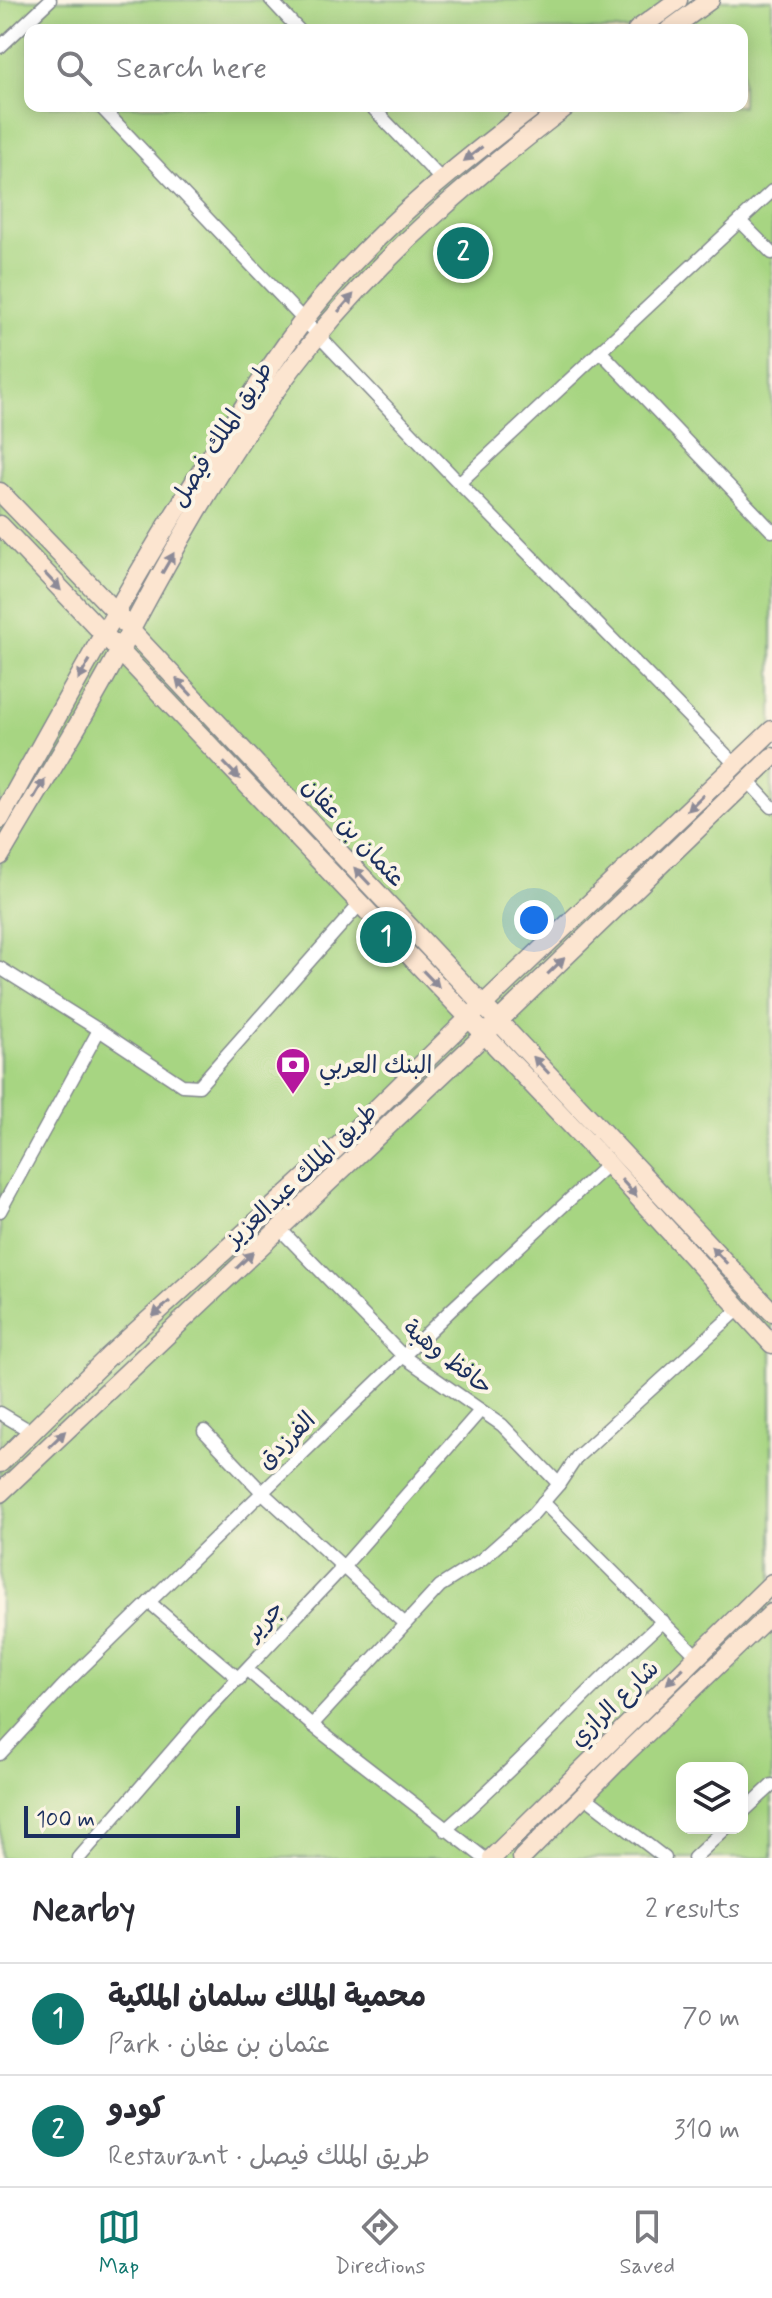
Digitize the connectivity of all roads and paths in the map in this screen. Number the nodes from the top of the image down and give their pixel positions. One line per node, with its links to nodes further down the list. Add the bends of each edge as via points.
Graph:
1 (50, 0): 5 (street)
2 (271, 0): 6 (street)
3 (678, 0): 7 (street)
4 (710, 0): 8 (street)
5 (31, 24)
6 (293, 24)
7 (645, 24)
8 (677, 24)
9 (24, 31): 10 (street)
10 (0, 47)
11 (106, 112): 19 (street)
12 (377, 112): 15 (street)
13 (527, 112): 15 (street, طريق الملك فيصل, one-way to 15)
14 (559, 112): 20 (street, طريق الملك فيصل, one-way to 14, via 411,235)
15 (441, 179): 19 (street, طريق الملك فيصل, via 385,230)
16 (772, 191): 17 (street)
17 (740, 221): 18 (street); 21 (street)
18 (772, 253)
19 (304, 320): 20 (street); 26 (street, طريق الملك فيصل, via 210,456)
20 (318, 335): 22 (street); 27 (street, طريق الملك فيصل, one-way to 20, via 225,466)
21 (600, 351): 22 (street); 25 (street)
22 (459, 483): 32 (street)
23 (0, 492): 26 (street, عثمان بن عفان)
24 (0, 525): 28 (street, عثمان بن عفان, one-way to 28)
25 (772, 531)
26 (116, 612): 27 (street, عثمان بن عفان); 28 (street, طريق الملك فيصل)
27 (130, 630): 29 (street, طريق الملك فيصل); 39 (street, عثمان بن عفان, one-way to 27)
28 (104, 635): 29 (street, عثمان بن عفان); 35 (street, طريق الملك فيصل, one-way to 35)
29 (119, 652): 36 (street, طريق الملك فيصل, one-way to 29); 37 (street, عثمان بن عفان, one-way to 37)
30 (772, 730): 32 (street, طريق الملك عبدالعزيز)
31 (772, 757): 33 (street, طريق الملك عبدالعزيز)
32 (735, 764): 39 (street, طريق الملك عبدالعزيز, one-way to 39)
33 (748, 781): 34 (street); 41 (street, طريق الملك عبدالعزيز, one-way to 33)
34 (772, 807)
35 (0, 819)
36 (0, 856)
37 (360, 904): 40 (street, عثمان بن عفان, one-way to 40); 42 (street, via 199,1086 182,1085)
38 (0, 968): 42 (street)
39 (484, 1004): 40 (street, طريق الملك عبدالعزيز); 41 (street, عثمان بن عفان)
40 (469, 1018): 43 (street, عثمان بن عفان); 54 (street, طريق الملك عبدالعزيز, one-way to 54)
41 (500, 1021): 43 (street, طريق الملك عبدالعزيز); 48 (street, عثمان بن عفان, one-way to 41)
42 (99, 1030): 45 (street)
43 (484, 1035): 44 (street, عثمان بن عفان); 46 (street, طريق الملك عبدالعزيز)
44 (608, 1164): 47 (street, عثمان بن عفان, one-way to 47); 50 (street, الفرزدق)
45 (0, 1211)
46 (279, 1228): 50 (street, حافظ وهبة); 57 (street, طريق الملك عبدالعزيز, one-way to 46)
47 (739, 1309): 49 (street, عثمان بن عفان); 56 (street, via 577,1457)
48 (772, 1312)
49 (772, 1344)
50 (404, 1357): 51 (street, حافظ وهبة); 58 (street, الفرزدق)
51 (480, 1411): 56 (street, حافظ وهبة, via 502,1425); 60 (street, جرير)
52 (0, 1413): 54 (street)
53 (204, 1431): 58 (street)
54 (32, 1432): 55 (street, طريق الملك عبدالعزيز)
55 (0, 1463)
56 (559, 1484): 59 (street)
57 (0, 1493)
58 (263, 1493): 60 (street); 62 (street, الفرزدق)
59 (543, 1502): 64 (street); 65 (street, via 481,1560 440,1586)
60 (344, 1566): 65 (street); 67 (street, جرير)
61 (772, 1583): 66 (street, شارع الرازي)
62 (149, 1602): 67 (street); 69 (street, الفرزدق)
63 (772, 1613): 71 (street, شارع الرازي)
64 (663, 1621): 66 (street); 73 (street)
65 (405, 1624): 68 (street)
66 (697, 1656): 77 (street, شارع الرازي, one-way to 77)
67 (243, 1675): 68 (street); 75 (street, جرير)
68 (312, 1725): 73 (street)
69 (0, 1754)
70 (772, 1785): 72 (street)
71 (584, 1796): 78 (street, شارع الرازي); 79 (street)
72 (748, 1807)
73 (445, 1830): 76 (street)
74 (720, 1834): 80 (street)
75 (79, 1858)
76 (484, 1858)
77 (492, 1858)
78 (522, 1858)
79 (665, 1858)
80 (694, 1858)

